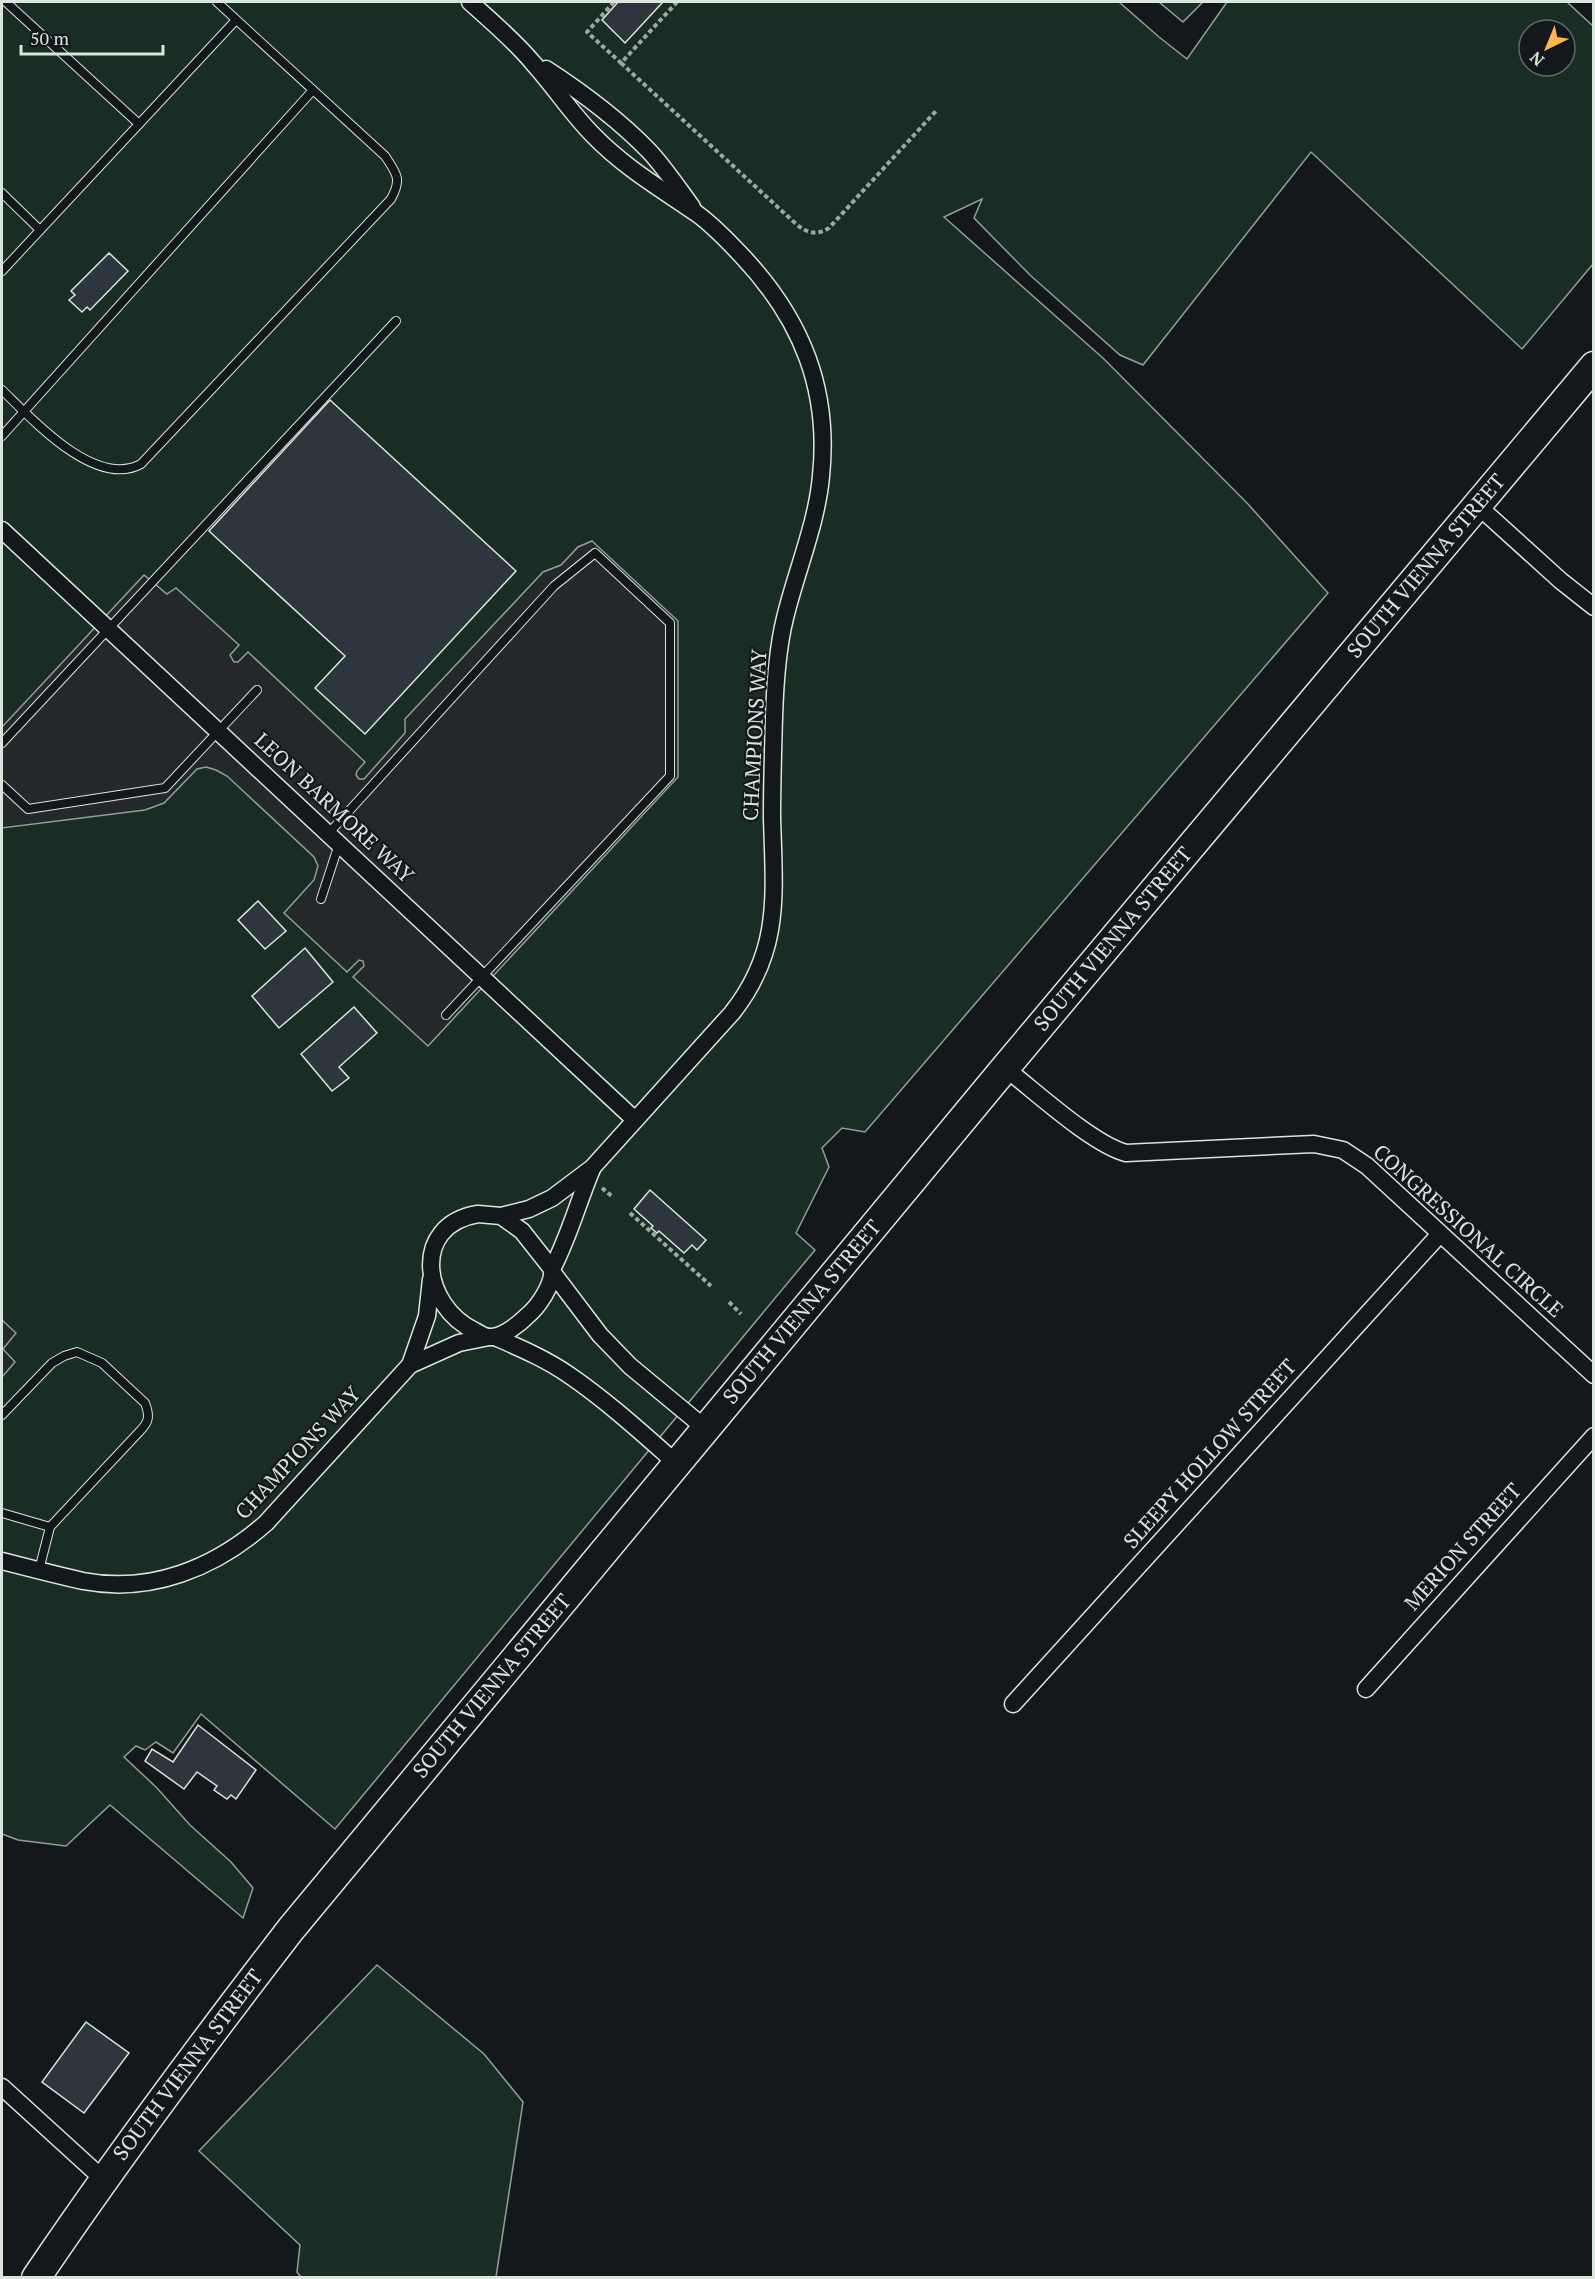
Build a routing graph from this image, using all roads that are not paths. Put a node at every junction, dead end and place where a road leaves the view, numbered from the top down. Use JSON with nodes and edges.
{"nodes":[{"id":1,"x":6,"y":2,"type":"edge"},
{"id":2,"x":217,"y":2,"type":"edge"},
{"id":3,"x":470,"y":2,"type":"edge"},
{"id":4,"x":236,"y":20,"type":"junction"},
{"id":5,"x":531,"y":60,"type":"junction"},
{"id":6,"x":313,"y":90,"type":"junction"},
{"id":7,"x":139,"y":124,"type":"junction"},
{"id":8,"x":2,"y":193,"type":"edge"},
{"id":9,"x":698,"y":214,"type":"junction"},
{"id":10,"x":40,"y":230,"type":"junction"},
{"id":11,"x":2,"y":271,"type":"edge"},
{"id":12,"x":396,"y":321,"type":"dead end"},
{"id":13,"x":1593,"y":366,"type":"edge"},
{"id":14,"x":2,"y":390,"type":"edge"},
{"id":15,"x":24,"y":411,"type":"junction"},
{"id":16,"x":2,"y":436,"type":"edge"},
{"id":17,"x":1477,"y":505,"type":"junction"},
{"id":18,"x":2,"y":530,"type":"edge"},
{"id":19,"x":1593,"y":607,"type":"edge"},
{"id":20,"x":108,"y":629,"type":"junction"},
{"id":21,"x":258,"y":690,"type":"dead end"},
{"id":22,"x":218,"y":732,"type":"junction"},
{"id":23,"x":2,"y":743,"type":"edge"},
{"id":24,"x":2,"y":785,"type":"edge"},
{"id":25,"x":334,"y":839,"type":"junction"},
{"id":26,"x":321,"y":900,"type":"dead end"},
{"id":27,"x":482,"y":977,"type":"junction"},
{"id":28,"x":446,"y":1015,"type":"dead end"},
{"id":29,"x":1005,"y":1068,"type":"junction"},
{"id":30,"x":635,"y":1120,"type":"junction"},
{"id":31,"x":592,"y":1168,"type":"junction"},
{"id":32,"x":501,"y":1216,"type":"junction"},
{"id":33,"x":1440,"y":1234,"type":"junction"},
{"id":34,"x":553,"y":1271,"type":"junction"},
{"id":35,"x":431,"y":1276,"type":"junction"},
{"id":36,"x":492,"y":1337,"type":"junction"},
{"id":37,"x":410,"y":1365,"type":"junction"},
{"id":38,"x":1593,"y":1375,"type":"edge"},
{"id":39,"x":2,"y":1415,"type":"edge"},
{"id":40,"x":706,"y":1428,"type":"junction"},
{"id":41,"x":1593,"y":1436,"type":"edge"},
{"id":42,"x":676,"y":1463,"type":"junction"},
{"id":43,"x":2,"y":1513,"type":"edge"},
{"id":44,"x":50,"y":1527,"type":"junction"},
{"id":45,"x":2,"y":1561,"type":"edge"},
{"id":46,"x":39,"y":1570,"type":"junction"},
{"id":47,"x":1366,"y":1689,"type":"dead end"},
{"id":48,"x":1013,"y":1704,"type":"dead end"},
{"id":49,"x":2,"y":2087,"type":"edge"},
{"id":50,"x":103,"y":2179,"type":"junction"},
{"id":51,"x":36,"y":2277,"type":"edge"}],
"edges":[{"from":1,"to":7,"type":"lane"},
{"from":2,"to":4,"type":"lane"},
{"from":3,"to":5,"type":"street","name":"CHAMPIONS WAY"},
{"from":4,"to":6,"type":"lane"},
{"from":4,"to":7,"type":"lane"},
{"from":5,"to":9,"type":"street","name":"CHAMPIONS WAY"},
{"from":5,"to":9,"type":"street","name":"CHAMPIONS WAY"},
{"from":6,"to":15,"type":"lane"},
{"from":6,"to":15,"type":"lane"},
{"from":7,"to":10,"type":"lane"},
{"from":8,"to":10,"type":"lane"},
{"from":9,"to":30,"type":"street","name":"CHAMPIONS WAY"},
{"from":10,"to":11,"type":"lane"},
{"from":12,"to":20,"type":"lane"},
{"from":13,"to":17,"type":"highway","name":"SOUTH VIENNA STREET"},
{"from":14,"to":15,"type":"lane"},
{"from":15,"to":16,"type":"lane"},
{"from":17,"to":19,"type":"street"},
{"from":17,"to":29,"type":"highway","name":"SOUTH VIENNA STREET"},
{"from":18,"to":20,"type":"street","name":"LEON BARMORE WAY"},
{"from":20,"to":22,"type":"street","name":"LEON BARMORE WAY"},
{"from":20,"to":23,"type":"lane"},
{"from":21,"to":22,"type":"lane"},
{"from":22,"to":24,"type":"lane"},
{"from":22,"to":25,"type":"street","name":"LEON BARMORE WAY"},
{"from":25,"to":26,"type":"lane"},
{"from":25,"to":27,"type":"street","name":"LEON BARMORE WAY"},
{"from":25,"to":27,"type":"lane"},
{"from":27,"to":28,"type":"lane"},
{"from":27,"to":30,"type":"street","name":"LEON BARMORE WAY"},
{"from":29,"to":33,"type":"street","name":"CONGRESSIONAL CIRCLE"},
{"from":29,"to":40,"type":"highway","name":"SOUTH VIENNA STREET"},
{"from":30,"to":31,"type":"street","name":"CHAMPIONS WAY"},
{"from":31,"to":32,"type":"street","name":"CHAMPIONS WAY"},
{"from":31,"to":34,"type":"street","name":"CHAMPIONS WAY"},
{"from":32,"to":34,"type":"street"},
{"from":32,"to":35,"type":"street","name":"CHAMPIONS WAY"},
{"from":33,"to":38,"type":"street","name":"CONGRESSIONAL CIRCLE"},
{"from":33,"to":48,"type":"street","name":"SLEEPY HOLLOW STREET"},
{"from":34,"to":36,"type":"street","name":"CHAMPIONS WAY"},
{"from":34,"to":40,"type":"street"},
{"from":35,"to":36,"type":"street"},
{"from":35,"to":37,"type":"street","name":"CHAMPIONS WAY"},
{"from":36,"to":37,"type":"street","name":"CHAMPIONS WAY"},
{"from":36,"to":42,"type":"street"},
{"from":37,"to":46,"type":"street","name":"CHAMPIONS WAY"},
{"from":39,"to":44,"type":"lane"},
{"from":40,"to":42,"type":"highway","name":"SOUTH VIENNA STREET"},
{"from":41,"to":47,"type":"street","name":"MERION STREET"},
{"from":42,"to":50,"type":"highway","name":"SOUTH VIENNA STREET"},
{"from":43,"to":44,"type":"lane"},
{"from":44,"to":46,"type":"lane"},
{"from":45,"to":46,"type":"street","name":"CHAMPIONS WAY"},
{"from":49,"to":50,"type":"street"},
{"from":50,"to":51,"type":"highway","name":"SOUTH VIENNA STREET"}]}
